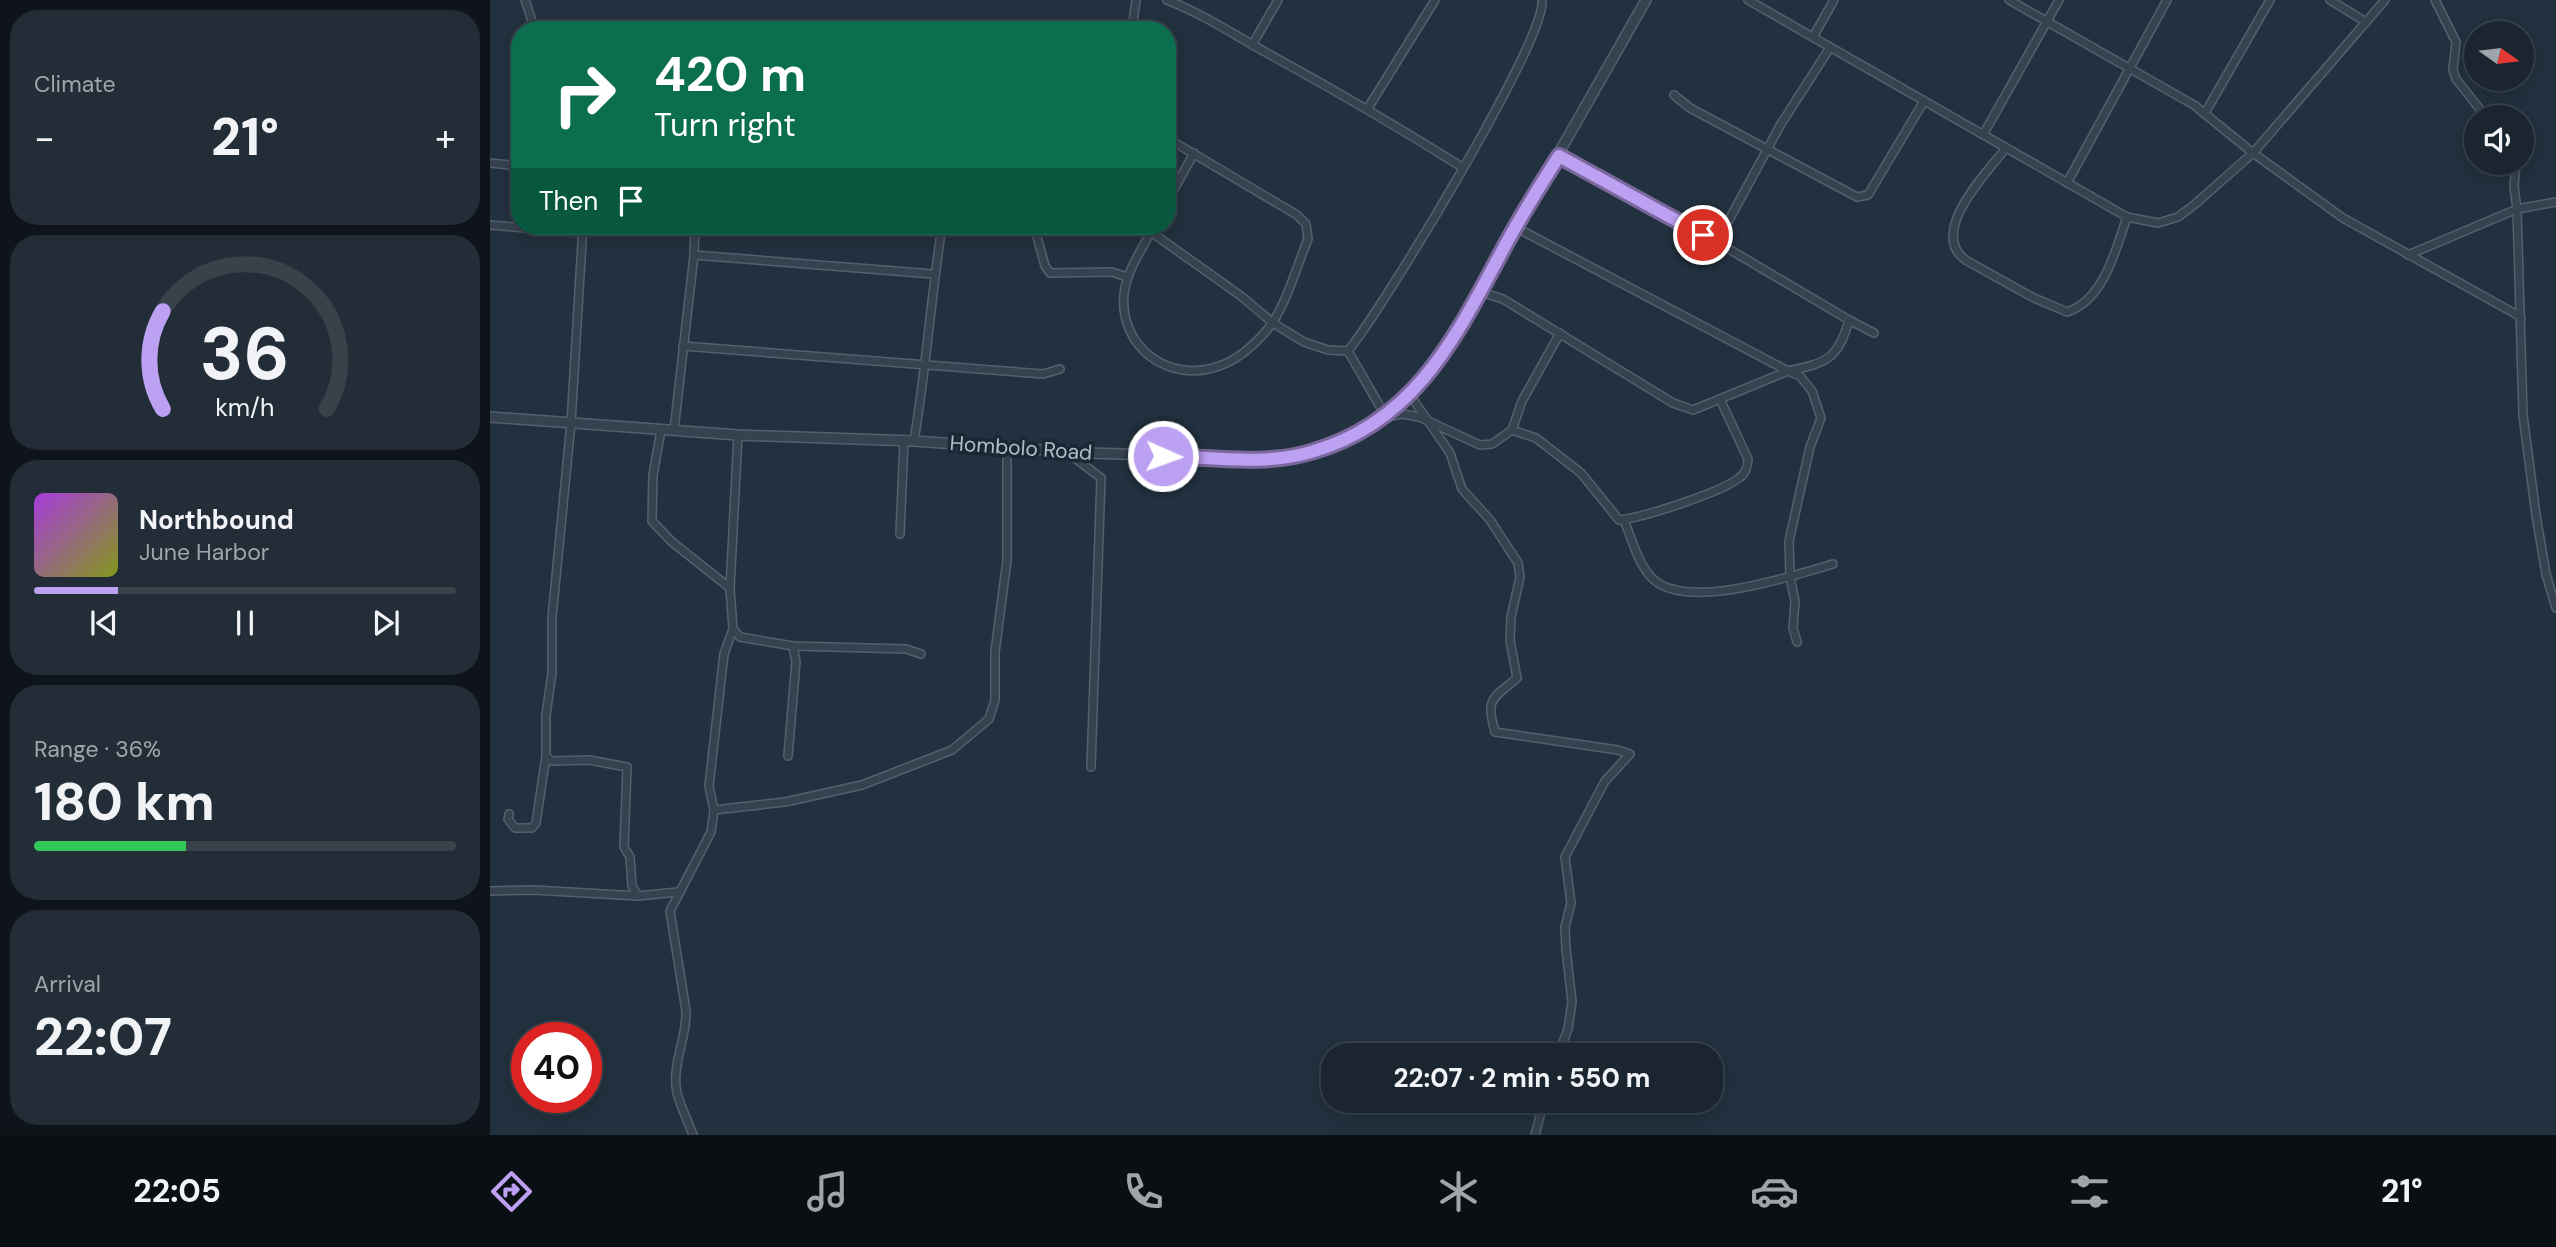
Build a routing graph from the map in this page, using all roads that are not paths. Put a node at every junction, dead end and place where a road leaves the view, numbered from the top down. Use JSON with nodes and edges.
{"nodes":[{"id":1,"x":525,"y":0,"type":"edge"},
{"id":2,"x":1136,"y":0,"type":"edge"},
{"id":3,"x":1167,"y":0,"type":"edge"},
{"id":4,"x":1278,"y":0,"type":"edge"},
{"id":5,"x":1435,"y":0,"type":"edge"},
{"id":6,"x":1542,"y":0,"type":"edge"},
{"id":7,"x":1646,"y":0,"type":"edge"},
{"id":8,"x":1748,"y":0,"type":"edge"},
{"id":9,"x":1835,"y":0,"type":"edge"},
{"id":10,"x":2009,"y":0,"type":"edge"},
{"id":11,"x":2059,"y":0,"type":"edge"},
{"id":12,"x":2167,"y":0,"type":"edge"},
{"id":13,"x":2270,"y":0,"type":"edge"},
{"id":14,"x":2330,"y":0,"type":"edge"},
{"id":15,"x":2385,"y":0,"type":"edge"},
{"id":16,"x":2435,"y":0,"type":"edge"},
{"id":17,"x":532,"y":21,"type":"edge"},
{"id":18,"x":1133,"y":21,"type":"edge"},
{"id":19,"x":2048,"y":21,"type":"junction"},
{"id":20,"x":2366,"y":22,"type":"junction"},
{"id":21,"x":1813,"y":37,"type":"junction"},
{"id":22,"x":1252,"y":44,"type":"junction"},
{"id":23,"x":1829,"y":49,"type":"junction"},
{"id":24,"x":2129,"y":68,"type":"junction"},
{"id":25,"x":1674,"y":95,"type":"dead end"},
{"id":26,"x":1924,"y":101,"type":"junction"},
{"id":27,"x":2477,"y":105,"type":"edge"},
{"id":28,"x":1368,"y":108,"type":"junction"},
{"id":29,"x":2205,"y":113,"type":"junction"},
{"id":30,"x":1983,"y":135,"type":"junction"},
{"id":31,"x":1176,"y":143,"type":"edge"},
{"id":32,"x":2006,"y":148,"type":"junction"},
{"id":33,"x":1767,"y":150,"type":"junction"},
{"id":34,"x":1194,"y":153,"type":"junction"},
{"id":35,"x":2253,"y":153,"type":"junction"},
{"id":36,"x":1559,"y":156,"type":"junction"},
{"id":37,"x":490,"y":163,"type":"edge"},
{"id":38,"x":511,"y":165,"type":"edge"},
{"id":39,"x":1462,"y":167,"type":"junction"},
{"id":40,"x":2515,"y":175,"type":"edge"},
{"id":41,"x":2067,"y":183,"type":"junction"},
{"id":42,"x":1176,"y":186,"type":"edge"},
{"id":43,"x":2556,"y":202,"type":"edge"},
{"id":44,"x":2517,"y":209,"type":"junction"},
{"id":45,"x":2127,"y":216,"type":"junction"},
{"id":46,"x":490,"y":225,"type":"edge"},
{"id":47,"x":511,"y":226,"type":"edge"},
{"id":48,"x":1515,"y":227,"type":"junction"},
{"id":49,"x":583,"y":235,"type":"edge"},
{"id":50,"x":695,"y":235,"type":"edge"},
{"id":51,"x":940,"y":235,"type":"edge"},
{"id":52,"x":1036,"y":235,"type":"edge"},
{"id":53,"x":1149,"y":235,"type":"edge"},
{"id":54,"x":1160,"y":235,"type":"edge"},
{"id":55,"x":1717,"y":242,"type":"junction"},
{"id":56,"x":694,"y":255,"type":"junction"},
{"id":57,"x":2408,"y":255,"type":"junction"},
{"id":58,"x":933,"y":274,"type":"junction"},
{"id":59,"x":1127,"y":277,"type":"junction"},
{"id":60,"x":1480,"y":292,"type":"junction"},
{"id":61,"x":2521,"y":317,"type":"junction"},
{"id":62,"x":1849,"y":320,"type":"junction"},
{"id":63,"x":1273,"y":323,"type":"junction"},
{"id":64,"x":1874,"y":332,"type":"dead end"},
{"id":65,"x":1560,"y":333,"type":"junction"},
{"id":66,"x":683,"y":346,"type":"junction"},
{"id":67,"x":1348,"y":351,"type":"junction"},
{"id":68,"x":927,"y":364,"type":"junction"},
{"id":69,"x":1060,"y":369,"type":"dead end"},
{"id":70,"x":1788,"y":372,"type":"junction"},
{"id":71,"x":1410,"y":395,"type":"junction"},
{"id":72,"x":1720,"y":399,"type":"junction"},
{"id":73,"x":490,"y":416,"type":"edge"},
{"id":74,"x":1386,"y":417,"type":"junction"},
{"id":75,"x":1431,"y":422,"type":"junction"},
{"id":76,"x":570,"y":423,"type":"junction"},
{"id":77,"x":661,"y":430,"type":"junction"},
{"id":78,"x":674,"y":430,"type":"junction"},
{"id":79,"x":1512,"y":430,"type":"junction"},
{"id":80,"x":738,"y":435,"type":"junction"},
{"id":81,"x":909,"y":441,"type":"junction"},
{"id":82,"x":1007,"y":447,"type":"junction"},
{"id":83,"x":1066,"y":452,"type":"junction"},
{"id":84,"x":1624,"y":520,"type":"junction"},
{"id":85,"x":900,"y":534,"type":"dead end"},
{"id":86,"x":1833,"y":564,"type":"dead end"},
{"id":87,"x":1790,"y":577,"type":"junction"},
{"id":88,"x":730,"y":588,"type":"junction"},
{"id":89,"x":2556,"y":608,"type":"edge"},
{"id":90,"x":733,"y":629,"type":"junction"},
{"id":91,"x":1797,"y":642,"type":"dead end"},
{"id":92,"x":793,"y":646,"type":"junction"},
{"id":93,"x":921,"y":654,"type":"dead end"},
{"id":94,"x":546,"y":756,"type":"junction"},
{"id":95,"x":788,"y":756,"type":"dead end"},
{"id":96,"x":1091,"y":766,"type":"dead end"},
{"id":97,"x":714,"y":810,"type":"junction"},
{"id":98,"x":509,"y":814,"type":"dead end"},
{"id":99,"x":490,"y":891,"type":"edge"},
{"id":100,"x":678,"y":892,"type":"junction"},
{"id":101,"x":638,"y":897,"type":"junction"},
{"id":102,"x":1563,"y":1043,"type":"edge"},
{"id":103,"x":1541,"y":1113,"type":"edge"},
{"id":104,"x":693,"y":1135,"type":"edge"},
{"id":105,"x":1535,"y":1135,"type":"edge"}],
"edges":[{"from":1,"to":17,"type":"street"},
{"from":2,"to":18,"type":"street"},
{"from":3,"to":22,"type":"street"},
{"from":4,"to":22,"type":"street"},
{"from":5,"to":28,"type":"street"},
{"from":6,"to":39,"type":"street"},
{"from":7,"to":36,"type":"street","name":"Hombolo Road"},
{"from":8,"to":21,"type":"street"},
{"from":9,"to":21,"type":"street"},
{"from":10,"to":19,"type":"street"},
{"from":11,"to":19,"type":"street"},
{"from":12,"to":24,"type":"street"},
{"from":13,"to":29,"type":"street"},
{"from":14,"to":20,"type":"street"},
{"from":15,"to":20,"type":"street"},
{"from":16,"to":27,"type":"street"},
{"from":19,"to":24,"type":"street"},
{"from":19,"to":30,"type":"street"},
{"from":20,"to":35,"type":"street"},
{"from":21,"to":23,"type":"street"},
{"from":22,"to":28,"type":"street"},
{"from":23,"to":26,"type":"street"},
{"from":23,"to":33,"type":"street"},
{"from":24,"to":29,"type":"street"},
{"from":24,"to":41,"type":"street"},
{"from":25,"to":33,"type":"street"},
{"from":26,"to":30,"type":"street"},
{"from":26,"to":33,"type":"street"},
{"from":28,"to":39,"type":"street"},
{"from":29,"to":35,"type":"street"},
{"from":30,"to":32,"type":"street"},
{"from":31,"to":34,"type":"street"},
{"from":32,"to":41,"type":"street"},
{"from":32,"to":45,"type":"street"},
{"from":33,"to":55,"type":"street"},
{"from":34,"to":42,"type":"street"},
{"from":34,"to":63,"type":"street"},
{"from":35,"to":45,"type":"street"},
{"from":35,"to":57,"type":"street"},
{"from":36,"to":48,"type":"street","name":"Hombolo Road"},
{"from":36,"to":55,"type":"street"},
{"from":37,"to":38,"type":"street"},
{"from":39,"to":67,"type":"street"},
{"from":40,"to":44,"type":"street"},
{"from":41,"to":45,"type":"street"},
{"from":43,"to":44,"type":"street"},
{"from":44,"to":57,"type":"street"},
{"from":44,"to":61,"type":"street"},
{"from":46,"to":47,"type":"street"},
{"from":48,"to":60,"type":"street","name":"Hombolo Road"},
{"from":48,"to":70,"type":"street"},
{"from":49,"to":76,"type":"street"},
{"from":50,"to":56,"type":"street"},
{"from":51,"to":58,"type":"street"},
{"from":52,"to":59,"type":"street"},
{"from":53,"to":59,"type":"street"},
{"from":54,"to":63,"type":"street"},
{"from":55,"to":62,"type":"street"},
{"from":56,"to":58,"type":"street"},
{"from":56,"to":66,"type":"street"},
{"from":57,"to":61,"type":"street"},
{"from":58,"to":68,"type":"street"},
{"from":59,"to":63,"type":"street"},
{"from":60,"to":65,"type":"street"},
{"from":60,"to":71,"type":"street","name":"Hombolo Road"},
{"from":61,"to":89,"type":"street"},
{"from":62,"to":64,"type":"street"},
{"from":62,"to":70,"type":"street"},
{"from":63,"to":67,"type":"street"},
{"from":65,"to":72,"type":"street"},
{"from":65,"to":79,"type":"street"},
{"from":66,"to":68,"type":"street"},
{"from":66,"to":78,"type":"street"},
{"from":67,"to":74,"type":"street"},
{"from":68,"to":69,"type":"street"},
{"from":68,"to":81,"type":"street"},
{"from":70,"to":72,"type":"street"},
{"from":70,"to":87,"type":"street"},
{"from":71,"to":74,"type":"street","name":"Hombolo Road"},
{"from":71,"to":75,"type":"street"},
{"from":72,"to":84,"type":"street"},
{"from":73,"to":76,"type":"street","name":"Hombolo Road"},
{"from":74,"to":75,"type":"street"},
{"from":74,"to":83,"type":"street","name":"Hombolo Road"},
{"from":75,"to":79,"type":"street"},
{"from":75,"to":102,"type":"street"},
{"from":76,"to":77,"type":"street","name":"Hombolo Road"},
{"from":76,"to":94,"type":"street"},
{"from":77,"to":78,"type":"street","name":"Hombolo Road"},
{"from":77,"to":88,"type":"street"},
{"from":78,"to":80,"type":"street","name":"Hombolo Road"},
{"from":79,"to":84,"type":"street"},
{"from":80,"to":81,"type":"street","name":"Hombolo Road"},
{"from":80,"to":88,"type":"street"},
{"from":81,"to":82,"type":"street","name":"Hombolo Road"},
{"from":81,"to":85,"type":"street"},
{"from":82,"to":83,"type":"street","name":"Hombolo Road"},
{"from":82,"to":97,"type":"street"},
{"from":83,"to":96,"type":"street"},
{"from":84,"to":87,"type":"street"},
{"from":86,"to":87,"type":"street"},
{"from":87,"to":91,"type":"street"},
{"from":88,"to":90,"type":"street"},
{"from":90,"to":92,"type":"street"},
{"from":90,"to":97,"type":"street"},
{"from":92,"to":93,"type":"street"},
{"from":92,"to":95,"type":"street"},
{"from":94,"to":98,"type":"street"},
{"from":94,"to":101,"type":"street"},
{"from":97,"to":100,"type":"street"},
{"from":99,"to":101,"type":"street"},
{"from":100,"to":101,"type":"street"},
{"from":100,"to":104,"type":"street"},
{"from":103,"to":105,"type":"street"}]}
